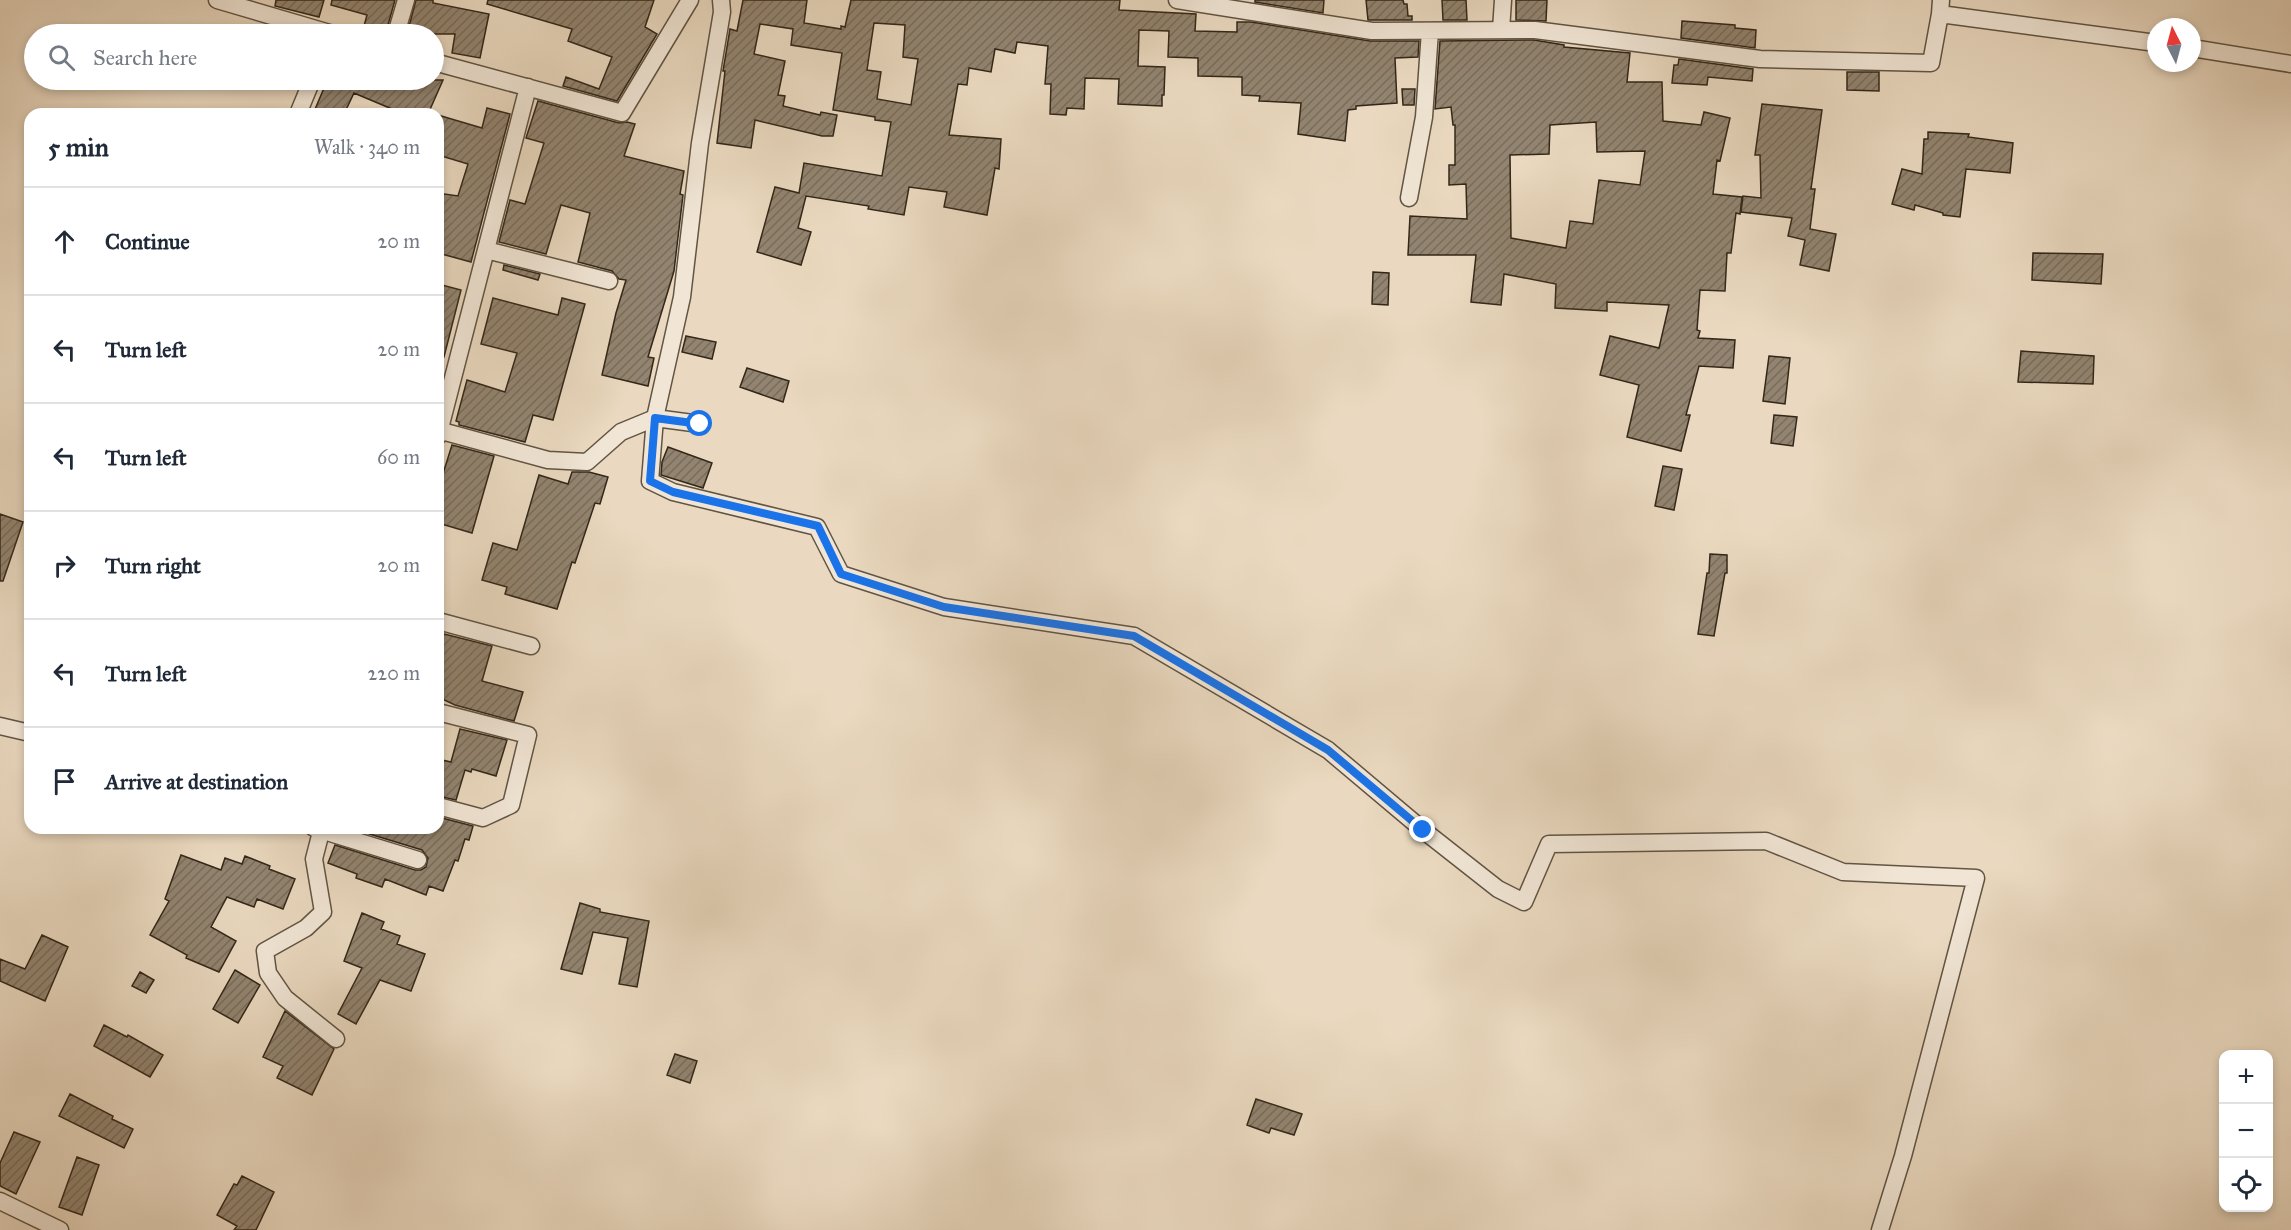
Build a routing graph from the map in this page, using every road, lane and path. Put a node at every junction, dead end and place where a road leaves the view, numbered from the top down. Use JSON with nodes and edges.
{"nodes":[{"id":1,"x":217,"y":0,"type":"edge"},
{"id":2,"x":406,"y":0,"type":"edge"},
{"id":3,"x":690,"y":0,"type":"edge"},
{"id":4,"x":721,"y":0,"type":"edge"},
{"id":5,"x":1177,"y":0,"type":"edge"},
{"id":6,"x":1503,"y":0,"type":"edge"},
{"id":7,"x":1941,"y":7,"type":"edge"},
{"id":8,"x":298,"y":24,"type":"edge"},
{"id":9,"x":399,"y":24,"type":"edge"},
{"id":10,"x":1501,"y":30,"type":"junction"},
{"id":11,"x":1430,"y":31,"type":"junction"},
{"id":12,"x":2147,"y":41,"type":"edge"},
{"id":13,"x":2201,"y":49,"type":"edge"},
{"id":14,"x":2291,"y":64,"type":"edge"},
{"id":15,"x":444,"y":65,"type":"edge"},
{"id":16,"x":528,"y":87,"type":"junction"},
{"id":17,"x":308,"y":90,"type":"edge"},
{"id":18,"x":300,"y":108,"type":"edge"},
{"id":19,"x":1409,"y":198,"type":"dead end"},
{"id":20,"x":486,"y":250,"type":"junction"},
{"id":21,"x":609,"y":281,"type":"dead end"},
{"id":22,"x":444,"y":409,"type":"edge"},
{"id":23,"x":655,"y":418,"type":"junction"},
{"id":24,"x":700,"y":424,"type":"dead end"},
{"id":25,"x":444,"y":434,"type":"edge"},
{"id":26,"x":444,"y":623,"type":"edge"},
{"id":27,"x":531,"y":646,"type":"dead end"},
{"id":28,"x":444,"y":714,"type":"edge"},
{"id":29,"x":0,"y":726,"type":"edge"},
{"id":30,"x":24,"y":732,"type":"edge"},
{"id":31,"x":444,"y":808,"type":"edge"},
{"id":32,"x":318,"y":834,"type":"edge"},
{"id":33,"x":335,"y":834,"type":"edge"},
{"id":34,"x":418,"y":860,"type":"dead end"},
{"id":35,"x":336,"y":1039,"type":"dead end"},
{"id":36,"x":0,"y":1201,"type":"edge"},
{"id":37,"x":60,"y":1230,"type":"edge"},
{"id":38,"x":1880,"y":1230,"type":"edge"}],
"edges":[{"from":1,"to":8,"type":"street"},
{"from":2,"to":9,"type":"street"},
{"from":3,"to":16,"type":"street"},
{"from":4,"to":23,"type":"street"},
{"from":5,"to":11,"type":"street"},
{"from":6,"to":10,"type":"street"},
{"from":7,"to":10,"type":"street"},
{"from":7,"to":12,"type":"street"},
{"from":10,"to":11,"type":"street"},
{"from":11,"to":19,"type":"street"},
{"from":13,"to":14,"type":"street"},
{"from":15,"to":16,"type":"street"},
{"from":16,"to":20,"type":"street"},
{"from":17,"to":18,"type":"street"},
{"from":20,"to":21,"type":"street"},
{"from":20,"to":22,"type":"street"},
{"from":23,"to":24,"type":"street"},
{"from":23,"to":25,"type":"street"},
{"from":23,"to":38,"type":"street"},
{"from":26,"to":27,"type":"street"},
{"from":28,"to":31,"type":"street"},
{"from":29,"to":30,"type":"street"},
{"from":32,"to":35,"type":"street"},
{"from":33,"to":34,"type":"street"},
{"from":36,"to":37,"type":"street"}]}
